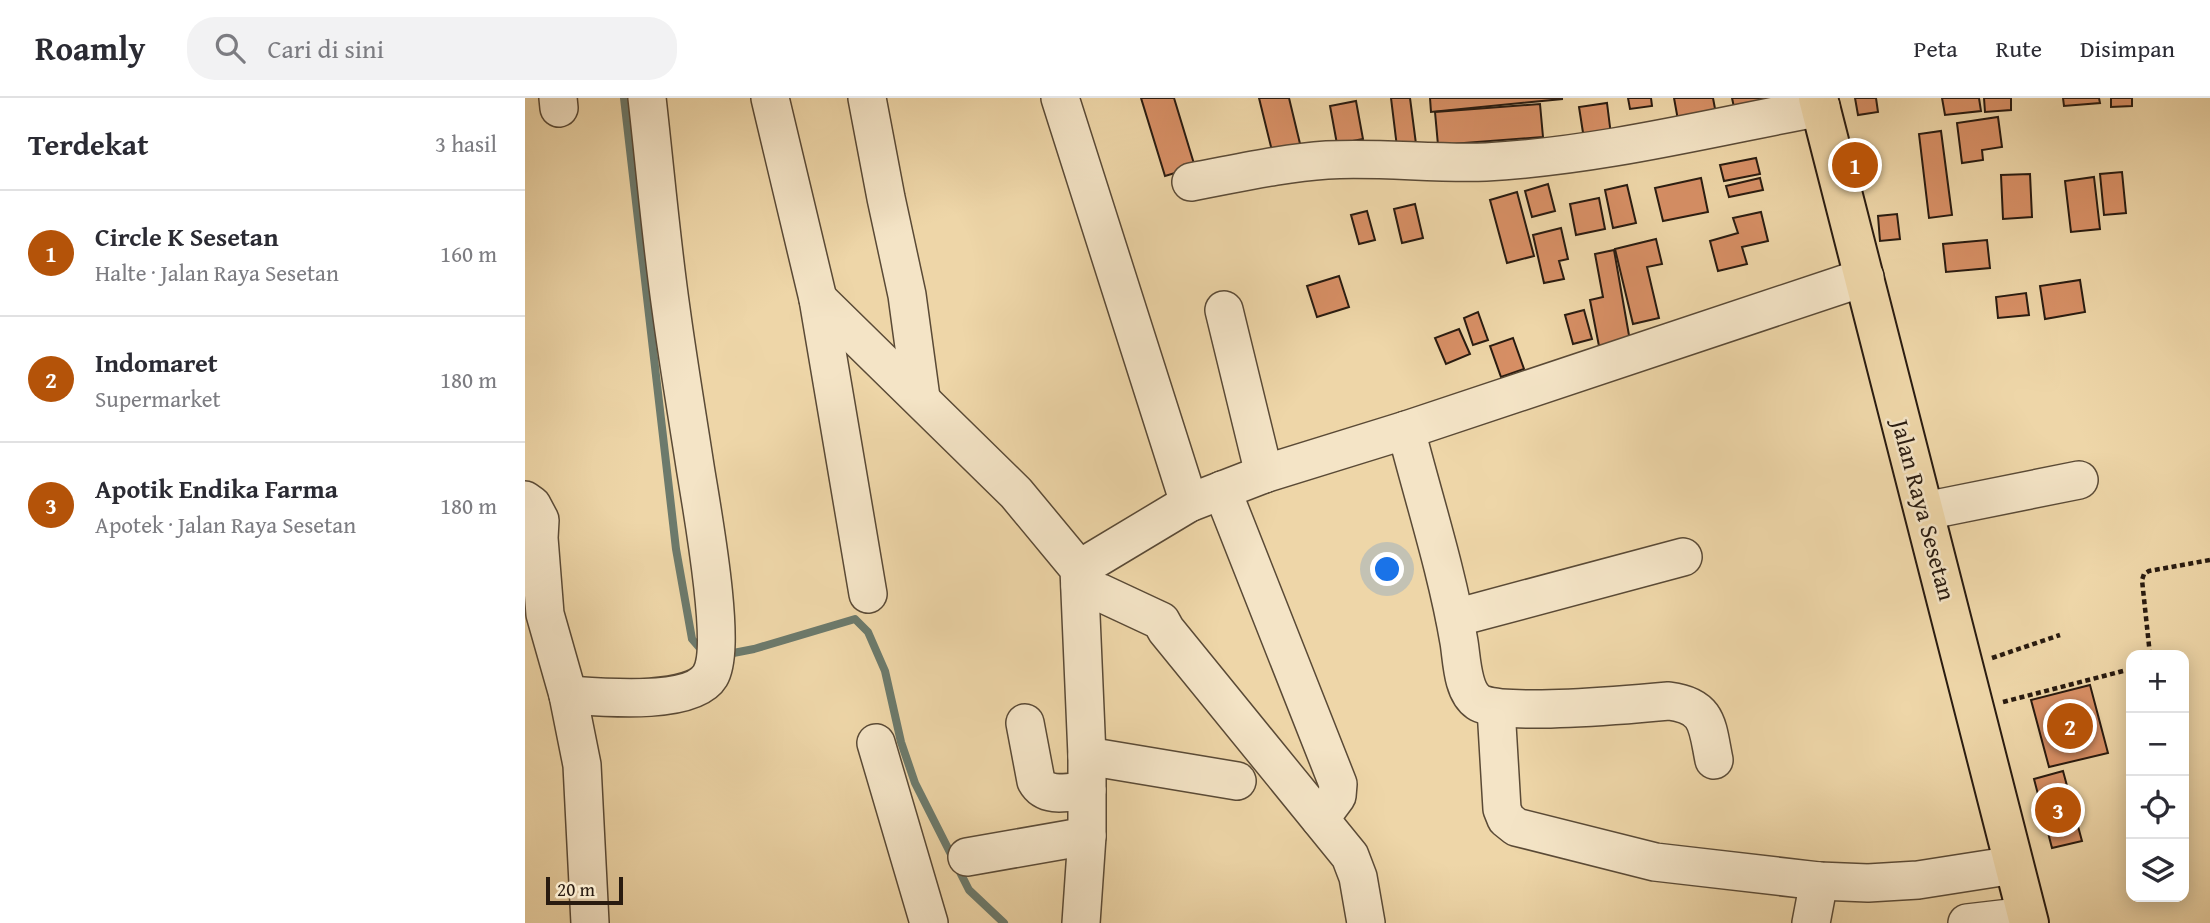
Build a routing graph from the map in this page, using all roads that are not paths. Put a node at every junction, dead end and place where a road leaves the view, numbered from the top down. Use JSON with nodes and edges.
{"nodes":[{"id":1,"x":647,"y":98,"type":"edge"},
{"id":2,"x":770,"y":98,"type":"edge"},
{"id":3,"x":867,"y":98,"type":"edge"},
{"id":4,"x":1060,"y":98,"type":"edge"},
{"id":5,"x":1819,"y":102,"type":"edge"},
{"id":6,"x":1191,"y":183,"type":"dead end"},
{"id":7,"x":1865,"y":277,"type":"junction"},
{"id":8,"x":818,"y":299,"type":"junction"},
{"id":9,"x":1224,"y":310,"type":"dead end"},
{"id":10,"x":921,"y":398,"type":"junction"},
{"id":11,"x":1406,"y":430,"type":"junction"},
{"id":12,"x":1264,"y":474,"type":"junction"},
{"id":13,"x":2079,"y":480,"type":"dead end"},
{"id":14,"x":1205,"y":497,"type":"junction"},
{"id":15,"x":525,"y":500,"type":"edge"},
{"id":16,"x":1925,"y":511,"type":"junction"},
{"id":17,"x":1683,"y":557,"type":"dead end"},
{"id":18,"x":1079,"y":578,"type":"junction"},
{"id":19,"x":868,"y":594,"type":"dead end"},
{"id":20,"x":535,"y":615,"type":"edge"},
{"id":21,"x":1455,"y":618,"type":"junction"},
{"id":22,"x":568,"y":695,"type":"junction"},
{"id":23,"x":1496,"y":708,"type":"junction"},
{"id":24,"x":1025,"y":723,"type":"dead end"},
{"id":25,"x":876,"y":743,"type":"dead end"},
{"id":26,"x":1714,"y":760,"type":"dead end"},
{"id":27,"x":1087,"y":773,"type":"junction"},
{"id":28,"x":1237,"y":781,"type":"dead end"},
{"id":29,"x":1320,"y":819,"type":"junction"},
{"id":30,"x":1087,"y":836,"type":"junction"},
{"id":31,"x":967,"y":856,"type":"dead end"},
{"id":32,"x":2014,"y":866,"type":"junction"},
{"id":33,"x":1819,"y":881,"type":"junction"},
{"id":34,"x":2028,"y":919,"type":"edge"},
{"id":35,"x":590,"y":923,"type":"edge"},
{"id":36,"x":929,"y":923,"type":"edge"},
{"id":37,"x":1081,"y":923,"type":"edge"},
{"id":38,"x":1366,"y":923,"type":"edge"},
{"id":39,"x":1811,"y":923,"type":"edge"},
{"id":40,"x":1967,"y":923,"type":"edge"}],
"edges":[{"from":1,"to":22,"type":"street"},
{"from":2,"to":8,"type":"street"},
{"from":3,"to":10,"type":"street"},
{"from":4,"to":14,"type":"street"},
{"from":5,"to":6,"type":"street"},
{"from":5,"to":7,"type":"main road","name":"Jalan Raya Sesetan"},
{"from":7,"to":11,"type":"street"},
{"from":7,"to":16,"type":"main road","name":"Jalan Raya Sesetan"},
{"from":8,"to":10,"type":"street"},
{"from":8,"to":19,"type":"street"},
{"from":9,"to":12,"type":"street"},
{"from":10,"to":18,"type":"street"},
{"from":11,"to":12,"type":"street"},
{"from":11,"to":21,"type":"street"},
{"from":12,"to":14,"type":"street"},
{"from":13,"to":16,"type":"street"},
{"from":14,"to":18,"type":"street"},
{"from":14,"to":29,"type":"street"},
{"from":15,"to":20,"type":"street"},
{"from":16,"to":32,"type":"main road","name":"Jalan Raya Sesetan"},
{"from":17,"to":21,"type":"street"},
{"from":18,"to":27,"type":"street"},
{"from":18,"to":29,"type":"street"},
{"from":20,"to":22,"type":"street"},
{"from":21,"to":23,"type":"street"},
{"from":22,"to":35,"type":"street"},
{"from":23,"to":26,"type":"street"},
{"from":23,"to":33,"type":"street"},
{"from":24,"to":27,"type":"street"},
{"from":25,"to":36,"type":"street"},
{"from":27,"to":28,"type":"street"},
{"from":27,"to":30,"type":"street"},
{"from":29,"to":38,"type":"street"},
{"from":30,"to":31,"type":"street"},
{"from":30,"to":37,"type":"street"},
{"from":32,"to":33,"type":"street"},
{"from":32,"to":34,"type":"main road","name":"Jalan Raya Sesetan"},
{"from":33,"to":39,"type":"street"},
{"from":34,"to":40,"type":"street"}]}
